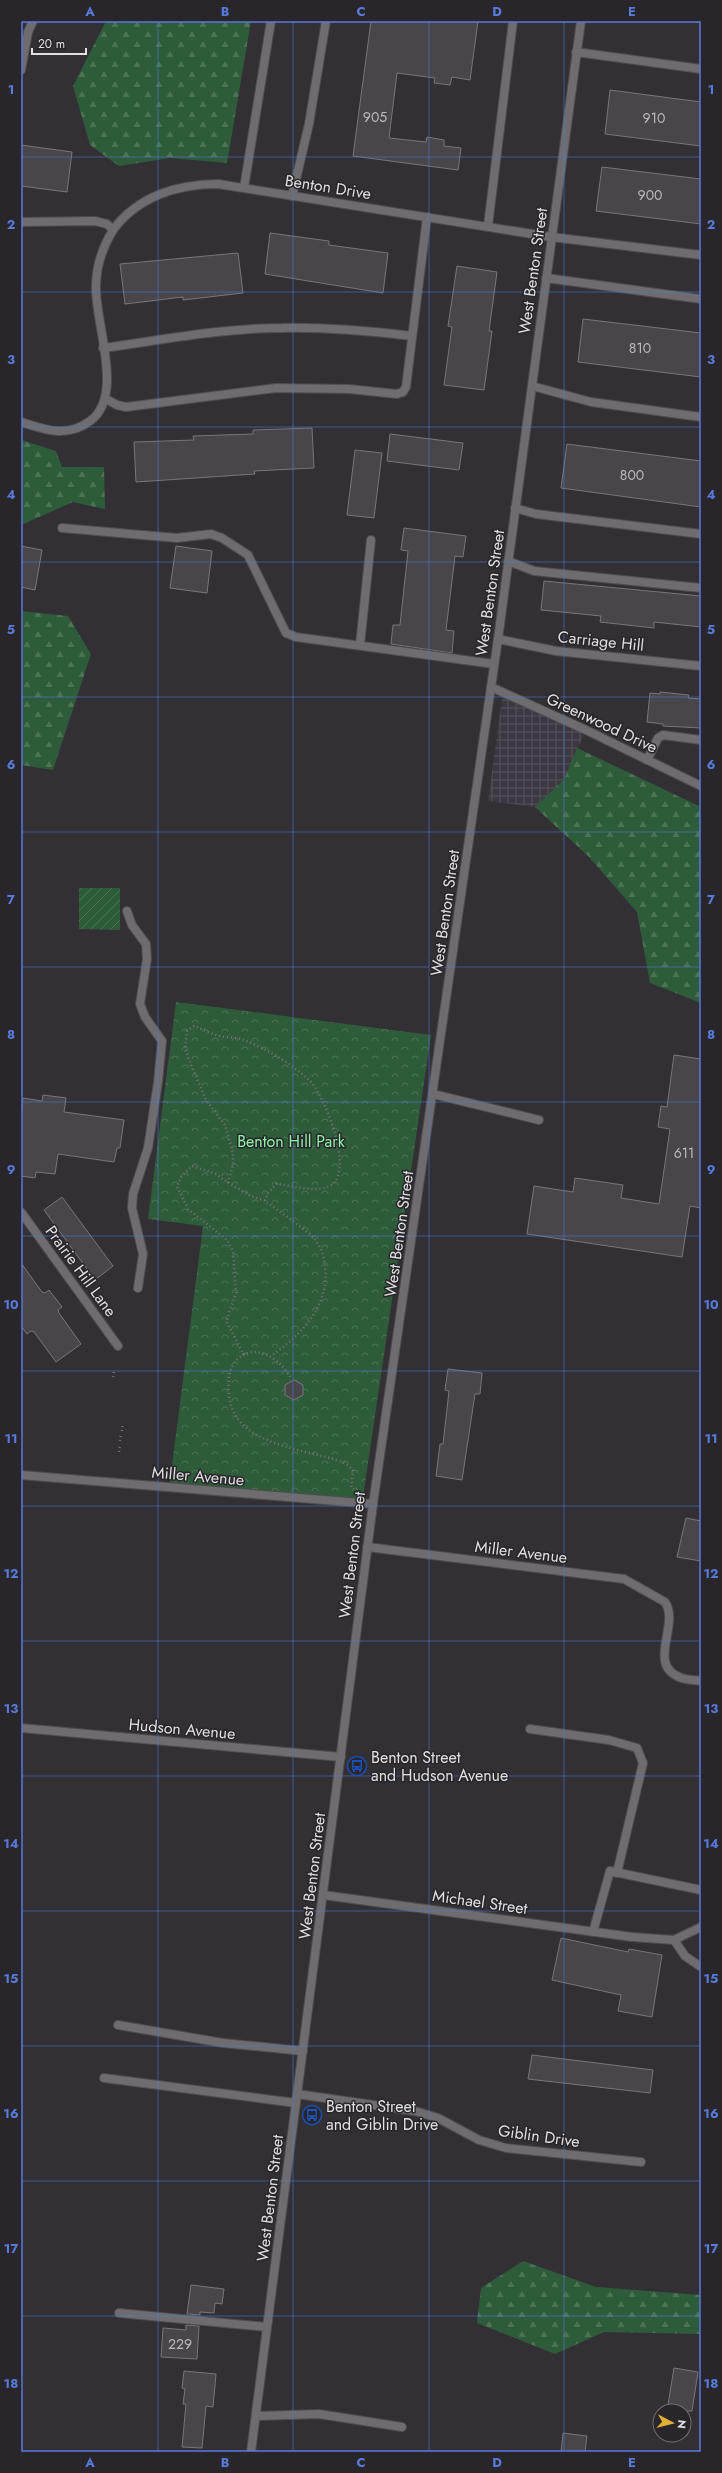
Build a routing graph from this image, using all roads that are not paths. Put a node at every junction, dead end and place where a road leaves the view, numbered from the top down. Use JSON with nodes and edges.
{"nodes":[{"id":1,"x":33,"y":21,"type":"edge"},
{"id":2,"x":271,"y":21,"type":"edge"},
{"id":3,"x":326,"y":21,"type":"edge"},
{"id":4,"x":513,"y":21,"type":"edge"},
{"id":5,"x":581,"y":21,"type":"edge"},
{"id":6,"x":576,"y":52,"type":"junction"},
{"id":7,"x":701,"y":69,"type":"edge"},
{"id":8,"x":21,"y":70,"type":"edge"},
{"id":9,"x":244,"y":188,"type":"junction"},
{"id":10,"x":292,"y":196,"type":"junction"},
{"id":11,"x":427,"y":217,"type":"junction"},
{"id":12,"x":21,"y":222,"type":"edge"},
{"id":13,"x":488,"y":226,"type":"junction"},
{"id":14,"x":113,"y":230,"type":"junction"},
{"id":15,"x":551,"y":237,"type":"junction"},
{"id":16,"x":701,"y":255,"type":"edge"},
{"id":17,"x":546,"y":278,"type":"junction"},
{"id":18,"x":701,"y":299,"type":"edge"},
{"id":19,"x":412,"y":336,"type":"junction"},
{"id":20,"x":103,"y":348,"type":"junction"},
{"id":21,"x":532,"y":386,"type":"junction"},
{"id":22,"x":106,"y":399,"type":"junction"},
{"id":23,"x":701,"y":417,"type":"edge"},
{"id":24,"x":21,"y":422,"type":"edge"},
{"id":25,"x":515,"y":508,"type":"junction"},
{"id":26,"x":62,"y":528,"type":"dead end"},
{"id":27,"x":701,"y":534,"type":"edge"},
{"id":28,"x":371,"y":540,"type":"dead end"},
{"id":29,"x":508,"y":561,"type":"junction"},
{"id":30,"x":701,"y":588,"type":"edge"},
{"id":31,"x":498,"y":639,"type":"junction"},
{"id":32,"x":360,"y":646,"type":"junction"},
{"id":33,"x":494,"y":664,"type":"junction"},
{"id":34,"x":701,"y":666,"type":"edge"},
{"id":35,"x":491,"y":687,"type":"junction"},
{"id":36,"x":701,"y":740,"type":"edge"},
{"id":37,"x":647,"y":760,"type":"junction"},
{"id":38,"x":701,"y":786,"type":"edge"},
{"id":39,"x":127,"y":911,"type":"dead end"},
{"id":40,"x":433,"y":1094,"type":"junction"},
{"id":41,"x":539,"y":1120,"type":"dead end"},
{"id":42,"x":21,"y":1212,"type":"edge"},
{"id":43,"x":138,"y":1288,"type":"dead end"},
{"id":44,"x":118,"y":1346,"type":"dead end"},
{"id":45,"x":21,"y":1475,"type":"edge"},
{"id":46,"x":373,"y":1504,"type":"junction"},
{"id":47,"x":367,"y":1547,"type":"junction"},
{"id":48,"x":701,"y":1681,"type":"edge"},
{"id":49,"x":21,"y":1728,"type":"edge"},
{"id":50,"x":530,"y":1729,"type":"dead end"},
{"id":51,"x":341,"y":1757,"type":"junction"},
{"id":52,"x":616,"y":1873,"type":"junction"},
{"id":53,"x":701,"y":1890,"type":"edge"},
{"id":54,"x":323,"y":1895,"type":"junction"},
{"id":55,"x":701,"y":1927,"type":"edge"},
{"id":56,"x":593,"y":1932,"type":"junction"},
{"id":57,"x":674,"y":1940,"type":"junction"},
{"id":58,"x":701,"y":1967,"type":"edge"},
{"id":59,"x":118,"y":2025,"type":"dead end"},
{"id":60,"x":303,"y":2051,"type":"junction"},
{"id":61,"x":104,"y":2078,"type":"dead end"},
{"id":62,"x":297,"y":2094,"type":"junction"},
{"id":63,"x":296,"y":2103,"type":"junction"},
{"id":64,"x":641,"y":2162,"type":"dead end"},
{"id":65,"x":119,"y":2313,"type":"dead end"},
{"id":66,"x":267,"y":2326,"type":"junction"},
{"id":67,"x":257,"y":2416,"type":"junction"},
{"id":68,"x":402,"y":2427,"type":"dead end"},
{"id":69,"x":252,"y":2452,"type":"edge"}],
"edges":[{"from":1,"to":8,"type":"street"},
{"from":2,"to":9,"type":"street"},
{"from":3,"to":10,"type":"street"},
{"from":4,"to":13,"type":"street"},
{"from":5,"to":6,"type":"street","name":"West Benton Street"},
{"from":6,"to":7,"type":"street"},
{"from":6,"to":15,"type":"street","name":"West Benton Street"},
{"from":9,"to":10,"type":"street","name":"Benton Drive"},
{"from":9,"to":14,"type":"street","name":"Benton Drive"},
{"from":10,"to":11,"type":"street","name":"Benton Drive"},
{"from":11,"to":13,"type":"street","name":"Benton Drive"},
{"from":11,"to":19,"type":"street"},
{"from":12,"to":14,"type":"street"},
{"from":13,"to":15,"type":"street","name":"Benton Drive"},
{"from":14,"to":20,"type":"street","name":"Benton Drive"},
{"from":15,"to":16,"type":"street","name":"Benton Drive"},
{"from":15,"to":17,"type":"street","name":"West Benton Street"},
{"from":17,"to":18,"type":"street"},
{"from":17,"to":21,"type":"street","name":"West Benton Street"},
{"from":19,"to":20,"type":"street"},
{"from":19,"to":22,"type":"street"},
{"from":20,"to":22,"type":"street","name":"Benton Drive"},
{"from":21,"to":23,"type":"street"},
{"from":21,"to":25,"type":"street","name":"West Benton Street"},
{"from":22,"to":24,"type":"street","name":"Benton Drive"},
{"from":25,"to":27,"type":"street"},
{"from":25,"to":29,"type":"street","name":"West Benton Street"},
{"from":26,"to":32,"type":"street"},
{"from":28,"to":32,"type":"street"},
{"from":29,"to":30,"type":"street"},
{"from":29,"to":31,"type":"street","name":"West Benton Street"},
{"from":31,"to":33,"type":"street","name":"West Benton Street"},
{"from":31,"to":34,"type":"street","name":"Carriage Hill"},
{"from":32,"to":33,"type":"street"},
{"from":33,"to":35,"type":"street","name":"West Benton Street"},
{"from":35,"to":37,"type":"street","name":"Greenwood Drive"},
{"from":35,"to":40,"type":"street","name":"West Benton Street"},
{"from":36,"to":37,"type":"street"},
{"from":37,"to":38,"type":"street","name":"Greenwood Drive"},
{"from":39,"to":43,"type":"street"},
{"from":40,"to":41,"type":"street"},
{"from":40,"to":46,"type":"street","name":"West Benton Street"},
{"from":42,"to":44,"type":"street","name":"Prairie Hill Lane"},
{"from":45,"to":46,"type":"street","name":"Miller Avenue"},
{"from":46,"to":47,"type":"street","name":"West Benton Street"},
{"from":47,"to":48,"type":"street","name":"Miller Avenue"},
{"from":47,"to":51,"type":"street","name":"West Benton Street"},
{"from":49,"to":51,"type":"street","name":"Hudson Avenue"},
{"from":50,"to":52,"type":"street"},
{"from":51,"to":54,"type":"street","name":"West Benton Street"},
{"from":52,"to":53,"type":"street"},
{"from":52,"to":56,"type":"street"},
{"from":54,"to":56,"type":"street","name":"Michael Street"},
{"from":54,"to":60,"type":"street","name":"West Benton Street"},
{"from":55,"to":57,"type":"street"},
{"from":56,"to":57,"type":"street","name":"Michael Street"},
{"from":57,"to":58,"type":"street"},
{"from":59,"to":60,"type":"street"},
{"from":60,"to":62,"type":"street","name":"West Benton Street"},
{"from":61,"to":63,"type":"street"},
{"from":62,"to":63,"type":"street","name":"West Benton Street"},
{"from":62,"to":64,"type":"street","name":"Giblin Drive"},
{"from":63,"to":66,"type":"street","name":"West Benton Street"},
{"from":65,"to":66,"type":"street"},
{"from":66,"to":67,"type":"street","name":"West Benton Street"},
{"from":67,"to":68,"type":"street"},
{"from":67,"to":69,"type":"street","name":"West Benton Street"}]}
